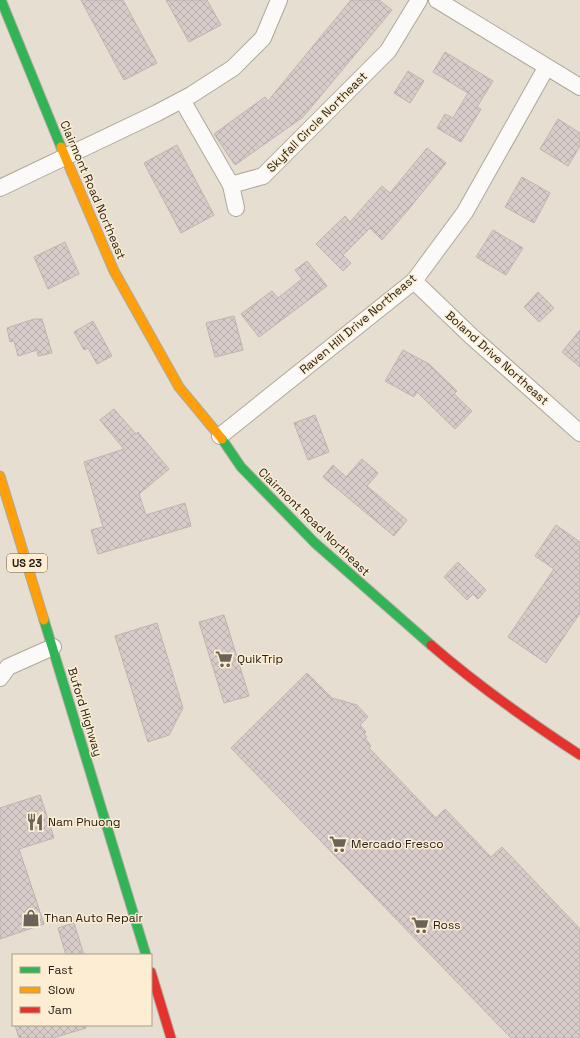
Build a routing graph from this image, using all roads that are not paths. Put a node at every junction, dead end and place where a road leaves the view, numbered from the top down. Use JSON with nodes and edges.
{"nodes":[{"id":1,"x":0,"y":0,"type":"edge"},
{"id":2,"x":279,"y":0,"type":"edge"},
{"id":3,"x":419,"y":0,"type":"edge"},
{"id":4,"x":437,"y":0,"type":"edge"},
{"id":5,"x":546,"y":68,"type":"junction"},
{"id":6,"x":580,"y":87,"type":"edge"},
{"id":7,"x":182,"y":100,"type":"junction"},
{"id":8,"x":65,"y":156,"type":"junction"},
{"id":9,"x":230,"y":185,"type":"junction"},
{"id":10,"x":0,"y":188,"type":"edge"},
{"id":11,"x":236,"y":208,"type":"dead end"},
{"id":12,"x":414,"y":281,"type":"junction"},
{"id":13,"x":580,"y":433,"type":"edge"},
{"id":14,"x":220,"y":436,"type":"junction"},
{"id":15,"x":0,"y":476,"type":"edge"},
{"id":16,"x":53,"y":647,"type":"junction"},
{"id":17,"x":0,"y":678,"type":"edge"},
{"id":18,"x":580,"y":755,"type":"edge"},
{"id":19,"x":146,"y":954,"type":"edge"},
{"id":20,"x":152,"y":975,"type":"edge"},
{"id":21,"x":171,"y":1038,"type":"edge"}],
"edges":[{"from":1,"to":8,"type":"main road","name":"Clairmont Road Northeast"},
{"from":2,"to":7,"type":"street"},
{"from":3,"to":9,"type":"street","name":"Skyfall Circle Northeast"},
{"from":4,"to":5,"type":"street"},
{"from":5,"to":6,"type":"street"},
{"from":5,"to":12,"type":"street","name":"Raven Hill Drive Northeast"},
{"from":7,"to":8,"type":"street"},
{"from":7,"to":9,"type":"street"},
{"from":8,"to":10,"type":"street"},
{"from":8,"to":14,"type":"main road","name":"Clairmont Road Northeast"},
{"from":9,"to":11,"type":"street"},
{"from":12,"to":13,"type":"street","name":"Boland Drive Northeast"},
{"from":12,"to":14,"type":"street","name":"Raven Hill Drive Northeast"},
{"from":14,"to":18,"type":"main road","name":"Clairmont Road Northeast"},
{"from":15,"to":16,"type":"main road","name":"Buford Highway","number":"US 23"},
{"from":16,"to":17,"type":"street"},
{"from":16,"to":19,"type":"main road","name":"Buford Highway","number":"US 23"},
{"from":20,"to":21,"type":"main road"}]}
